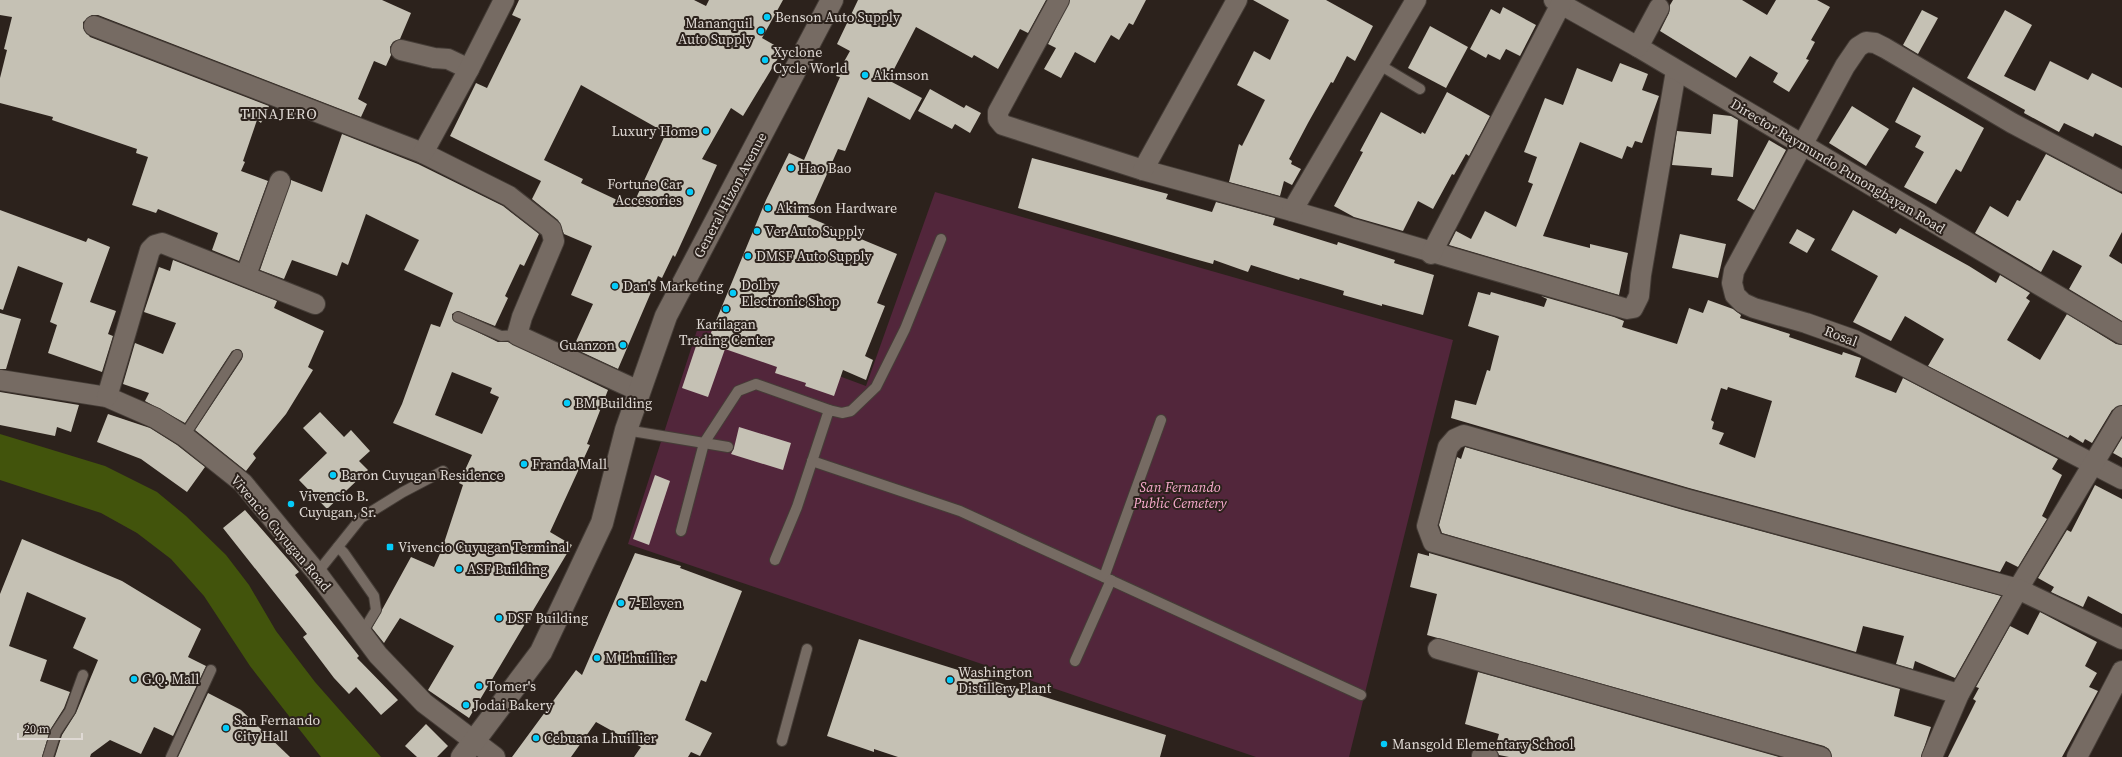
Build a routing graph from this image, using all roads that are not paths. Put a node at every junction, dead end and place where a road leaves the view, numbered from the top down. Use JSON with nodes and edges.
{"nodes":[{"id":1,"x":504,"y":0,"type":"edge"},
{"id":2,"x":832,"y":0,"type":"edge"},
{"id":3,"x":1059,"y":0,"type":"edge"},
{"id":4,"x":1237,"y":0,"type":"edge"},
{"id":5,"x":1416,"y":0,"type":"edge"},
{"id":6,"x":1558,"y":2,"type":"edge"},
{"id":7,"x":1659,"y":8,"type":"dead end"},
{"id":8,"x":94,"y":26,"type":"dead end"},
{"id":9,"x":1638,"y":47,"type":"junction"},
{"id":10,"x":401,"y":50,"type":"dead end"},
{"id":11,"x":1378,"y":64,"type":"junction"},
{"id":12,"x":469,"y":69,"type":"junction"},
{"id":13,"x":1676,"y":71,"type":"junction"},
{"id":14,"x":1420,"y":89,"type":"dead end"},
{"id":15,"x":1802,"y":145,"type":"junction"},
{"id":16,"x":423,"y":153,"type":"junction"},
{"id":17,"x":1143,"y":170,"type":"junction"},
{"id":18,"x":280,"y":181,"type":"dead end"},
{"id":19,"x":2122,"y":181,"type":"edge"},
{"id":20,"x":1292,"y":212,"type":"junction"},
{"id":21,"x":941,"y":239,"type":"dead end"},
{"id":22,"x":1431,"y":254,"type":"junction"},
{"id":23,"x":246,"y":275,"type":"junction"},
{"id":24,"x":315,"y":304,"type":"dead end"},
{"id":25,"x":458,"y":317,"type":"dead end"},
{"id":26,"x":2122,"y":334,"type":"edge"},
{"id":27,"x":517,"y":335,"type":"junction"},
{"id":28,"x":237,"y":354,"type":"dead end"},
{"id":29,"x":0,"y":380,"type":"edge"},
{"id":30,"x":639,"y":391,"type":"junction"},
{"id":31,"x":107,"y":397,"type":"junction"},
{"id":32,"x":829,"y":410,"type":"junction"},
{"id":33,"x":2122,"y":416,"type":"edge"},
{"id":34,"x":1161,"y":420,"type":"dead end"},
{"id":35,"x":626,"y":430,"type":"junction"},
{"id":36,"x":184,"y":436,"type":"junction"},
{"id":37,"x":704,"y":443,"type":"junction"},
{"id":38,"x":728,"y":447,"type":"dead end"},
{"id":39,"x":812,"y":461,"type":"junction"},
{"id":40,"x":2093,"y":463,"type":"junction"},
{"id":41,"x":443,"y":471,"type":"dead end"},
{"id":42,"x":2122,"y":479,"type":"edge"},
{"id":43,"x":681,"y":531,"type":"dead end"},
{"id":44,"x":338,"y":547,"type":"junction"},
{"id":45,"x":775,"y":560,"type":"dead end"},
{"id":46,"x":317,"y":573,"type":"junction"},
{"id":47,"x":1107,"y":578,"type":"junction"},
{"id":48,"x":2018,"y":589,"type":"junction"},
{"id":49,"x":362,"y":633,"type":"junction"},
{"id":50,"x":2122,"y":639,"type":"edge"},
{"id":51,"x":807,"y":649,"type":"dead end"},
{"id":52,"x":1438,"y":649,"type":"dead end"},
{"id":53,"x":1075,"y":661,"type":"dead end"},
{"id":54,"x":211,"y":670,"type":"dead end"},
{"id":55,"x":2122,"y":671,"type":"edge"},
{"id":56,"x":82,"y":675,"type":"dead end"},
{"id":57,"x":1959,"y":694,"type":"junction"},
{"id":58,"x":1361,"y":695,"type":"dead end"},
{"id":59,"x":782,"y":741,"type":"dead end"},
{"id":60,"x":468,"y":749,"type":"edge"},
{"id":61,"x":48,"y":757,"type":"edge"},
{"id":62,"x":172,"y":757,"type":"edge"},
{"id":63,"x":495,"y":757,"type":"edge"},
{"id":64,"x":1821,"y":757,"type":"edge"},
{"id":65,"x":1932,"y":757,"type":"edge"},
{"id":66,"x":2077,"y":757,"type":"edge"}],
"edges":[{"from":1,"to":12,"type":"street"},
{"from":2,"to":30,"type":"main road","name":"General Hizon Avenue"},
{"from":3,"to":17,"type":"street"},
{"from":4,"to":17,"type":"street"},
{"from":5,"to":11,"type":"street"},
{"from":6,"to":9,"type":"street","name":"Director Raymundo Punongbayan Road"},
{"from":6,"to":22,"type":"street"},
{"from":7,"to":9,"type":"street"},
{"from":8,"to":16,"type":"street"},
{"from":9,"to":13,"type":"street","name":"Director Raymundo Punongbayan Road"},
{"from":10,"to":12,"type":"street"},
{"from":11,"to":14,"type":"lane"},
{"from":11,"to":20,"type":"street"},
{"from":12,"to":16,"type":"street"},
{"from":13,"to":15,"type":"street","name":"Director Raymundo Punongbayan Road"},
{"from":13,"to":22,"type":"street"},
{"from":15,"to":19,"type":"street"},
{"from":15,"to":26,"type":"street","name":"Director Raymundo Punongbayan Road"},
{"from":15,"to":40,"type":"street","name":"Rosal"},
{"from":16,"to":27,"type":"street"},
{"from":17,"to":20,"type":"street"},
{"from":18,"to":23,"type":"street"},
{"from":20,"to":22,"type":"street"},
{"from":21,"to":32,"type":"lane"},
{"from":23,"to":24,"type":"street"},
{"from":23,"to":31,"type":"street"},
{"from":25,"to":27,"type":"lane"},
{"from":27,"to":30,"type":"street"},
{"from":28,"to":36,"type":"lane"},
{"from":29,"to":31,"type":"street","name":"Vivencio Cuyugan Road"},
{"from":30,"to":35,"type":"main road","name":"General Hizon Avenue"},
{"from":31,"to":36,"type":"street","name":"Vivencio Cuyugan Road"},
{"from":32,"to":37,"type":"lane"},
{"from":32,"to":39,"type":"lane"},
{"from":33,"to":40,"type":"street"},
{"from":34,"to":47,"type":"lane"},
{"from":35,"to":37,"type":"lane"},
{"from":35,"to":60,"type":"main road","name":"General Hizon Avenue"},
{"from":36,"to":46,"type":"street","name":"Vivencio Cuyugan Road"},
{"from":37,"to":38,"type":"lane"},
{"from":37,"to":43,"type":"lane"},
{"from":39,"to":45,"type":"lane"},
{"from":39,"to":47,"type":"lane"},
{"from":40,"to":42,"type":"street","name":"Rosal"},
{"from":40,"to":48,"type":"street"},
{"from":41,"to":44,"type":"lane"},
{"from":44,"to":46,"type":"lane"},
{"from":44,"to":49,"type":"lane"},
{"from":46,"to":49,"type":"street","name":"Vivencio Cuyugan Road"},
{"from":47,"to":53,"type":"lane"},
{"from":47,"to":58,"type":"lane"},
{"from":48,"to":50,"type":"street"},
{"from":48,"to":57,"type":"street"},
{"from":48,"to":57,"type":"street"},
{"from":49,"to":60,"type":"street","name":"Vivencio Cuyugan Road"},
{"from":51,"to":59,"type":"lane"},
{"from":52,"to":64,"type":"street"},
{"from":54,"to":62,"type":"lane"},
{"from":55,"to":66,"type":"street"},
{"from":56,"to":61,"type":"lane"},
{"from":57,"to":65,"type":"street"},
{"from":60,"to":63,"type":"street","name":"Vivencio Cuyugan Road"}]}
